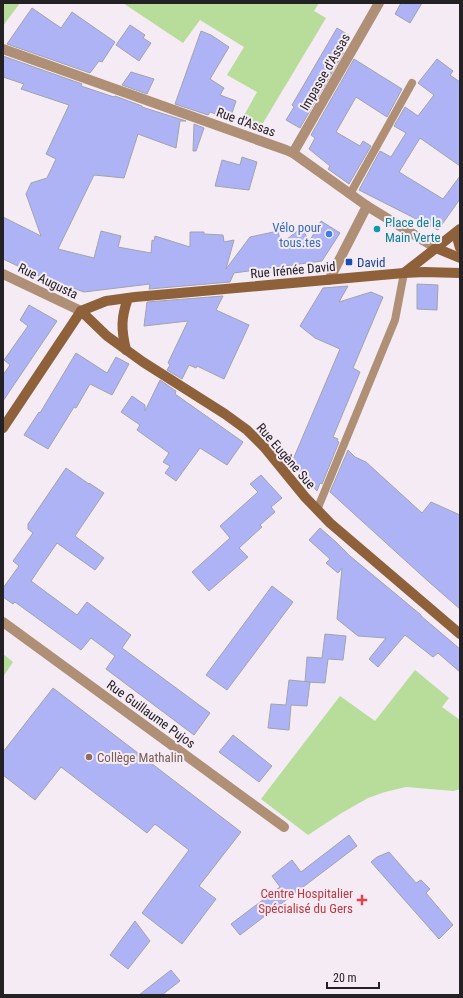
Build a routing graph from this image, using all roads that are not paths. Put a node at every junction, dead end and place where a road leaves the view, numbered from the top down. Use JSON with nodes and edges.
{"nodes":[{"id":1,"x":379,"y":3,"type":"edge"},
{"id":2,"x":3,"y":49,"type":"edge"},
{"id":3,"x":412,"y":83,"type":"dead end"},
{"id":4,"x":293,"y":154,"type":"junction"},
{"id":5,"x":350,"y":194,"type":"junction"},
{"id":6,"x":367,"y":206,"type":"junction"},
{"id":7,"x":460,"y":229,"type":"edge"},
{"id":8,"x":460,"y":234,"type":"edge"},
{"id":9,"x":436,"y":248,"type":"junction"},
{"id":10,"x":460,"y":248,"type":"edge"},
{"id":11,"x":460,"y":258,"type":"edge"},
{"id":12,"x":404,"y":273,"type":"junction"},
{"id":13,"x":460,"y":273,"type":"edge"},
{"id":14,"x":3,"y":274,"type":"edge"},
{"id":15,"x":329,"y":280,"type":"junction"},
{"id":16,"x":128,"y":298,"type":"junction"},
{"id":17,"x":81,"y":311,"type":"junction"},
{"id":18,"x":126,"y":350,"type":"junction"},
{"id":19,"x":3,"y":428,"type":"edge"},
{"id":20,"x":317,"y":510,"type":"junction"},
{"id":21,"x":3,"y":622,"type":"edge"},
{"id":22,"x":460,"y":634,"type":"edge"},
{"id":23,"x":284,"y":827,"type":"dead end"}],
"edges":[{"from":1,"to":4,"type":"street","name":"Impasse d'Assas"},
{"from":2,"to":4,"type":"street","name":"Rue d'Assas"},
{"from":3,"to":5,"type":"lane"},
{"from":4,"to":5,"type":"street","name":"Rue d'Assas"},
{"from":5,"to":6,"type":"street","name":"Rue d'Assas"},
{"from":6,"to":9,"type":"street","name":"Rue d'Assas"},
{"from":6,"to":15,"type":"street"},
{"from":7,"to":9,"type":"main road"},
{"from":8,"to":10,"type":"main road"},
{"from":9,"to":11,"type":"main road","name":"Rue d'Assas"},
{"from":9,"to":12,"type":"main road"},
{"from":12,"to":13,"type":"main road","name":"Rue Irénée David"},
{"from":12,"to":15,"type":"main road","name":"Rue Irénée David"},
{"from":12,"to":20,"type":"lane"},
{"from":14,"to":17,"type":"street","name":"Rue Augusta"},
{"from":15,"to":16,"type":"main road","name":"Rue Irénée David"},
{"from":16,"to":17,"type":"main road","name":"Rue Irénée David"},
{"from":16,"to":18,"type":"main road"},
{"from":17,"to":18,"type":"main road","name":"Rue Eugène Sue"},
{"from":17,"to":19,"type":"main road"},
{"from":18,"to":20,"type":"main road","name":"Rue Eugène Sue"},
{"from":20,"to":22,"type":"main road","name":"Rue Eugène Sue"},
{"from":21,"to":23,"type":"street","name":"Rue Guillaume Pujos"}]}
